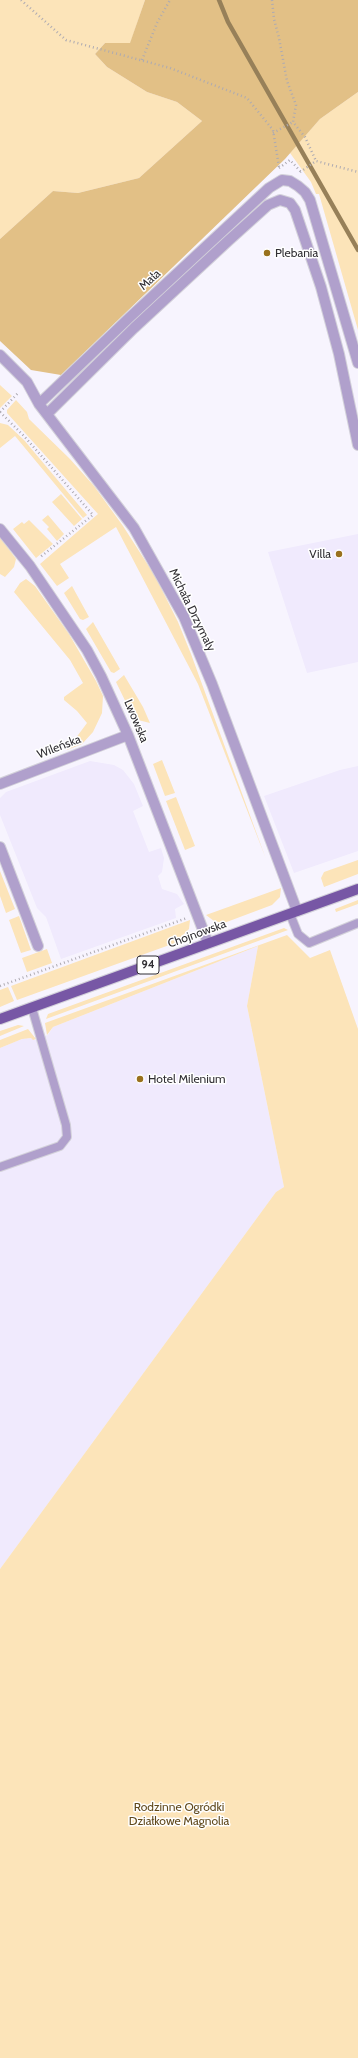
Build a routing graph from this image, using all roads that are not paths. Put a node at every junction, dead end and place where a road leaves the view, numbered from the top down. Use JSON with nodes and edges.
{"nodes":[{"id":1,"x":0,"y":355,"type":"edge"},
{"id":2,"x":358,"y":363,"type":"edge"},
{"id":3,"x":39,"y":404,"type":"junction"},
{"id":4,"x":47,"y":414,"type":"junction"},
{"id":5,"x":358,"y":445,"type":"edge"},
{"id":6,"x":0,"y":529,"type":"edge"},
{"id":7,"x":128,"y":734,"type":"junction"},
{"id":8,"x":0,"y":784,"type":"edge"},
{"id":9,"x":0,"y":848,"type":"edge"},
{"id":10,"x":358,"y":889,"type":"edge"},
{"id":11,"x":293,"y":912,"type":"junction"},
{"id":12,"x":358,"y":923,"type":"edge"},
{"id":13,"x":208,"y":944,"type":"junction"},
{"id":14,"x":38,"y":946,"type":"dead end"},
{"id":15,"x":32,"y":1008,"type":"junction"},
{"id":16,"x":0,"y":1019,"type":"edge"},
{"id":17,"x":0,"y":1166,"type":"edge"}],
"edges":[{"from":1,"to":3,"type":"street","name":"Michała Drzymały"},
{"from":2,"to":3,"type":"street","name":"Mała"},
{"from":3,"to":4,"type":"street","name":"Michała Drzymały"},
{"from":4,"to":5,"type":"street","name":"Mała"},
{"from":4,"to":11,"type":"street","name":"Michała Drzymały"},
{"from":6,"to":7,"type":"street","name":"Lwowska"},
{"from":7,"to":8,"type":"street","name":"Wileńska"},
{"from":7,"to":13,"type":"street","name":"Lwowska"},
{"from":9,"to":14,"type":"street"},
{"from":10,"to":11,"type":"main road","name":"Chojnowska","number":"94"},
{"from":11,"to":12,"type":"lane"},
{"from":11,"to":13,"type":"main road","name":"Chojnowska","number":"94"},
{"from":13,"to":15,"type":"main road","name":"Chojnowska","number":"94"},
{"from":15,"to":16,"type":"main road","name":"Chojnowska","number":"94"},
{"from":15,"to":17,"type":"lane"}]}
